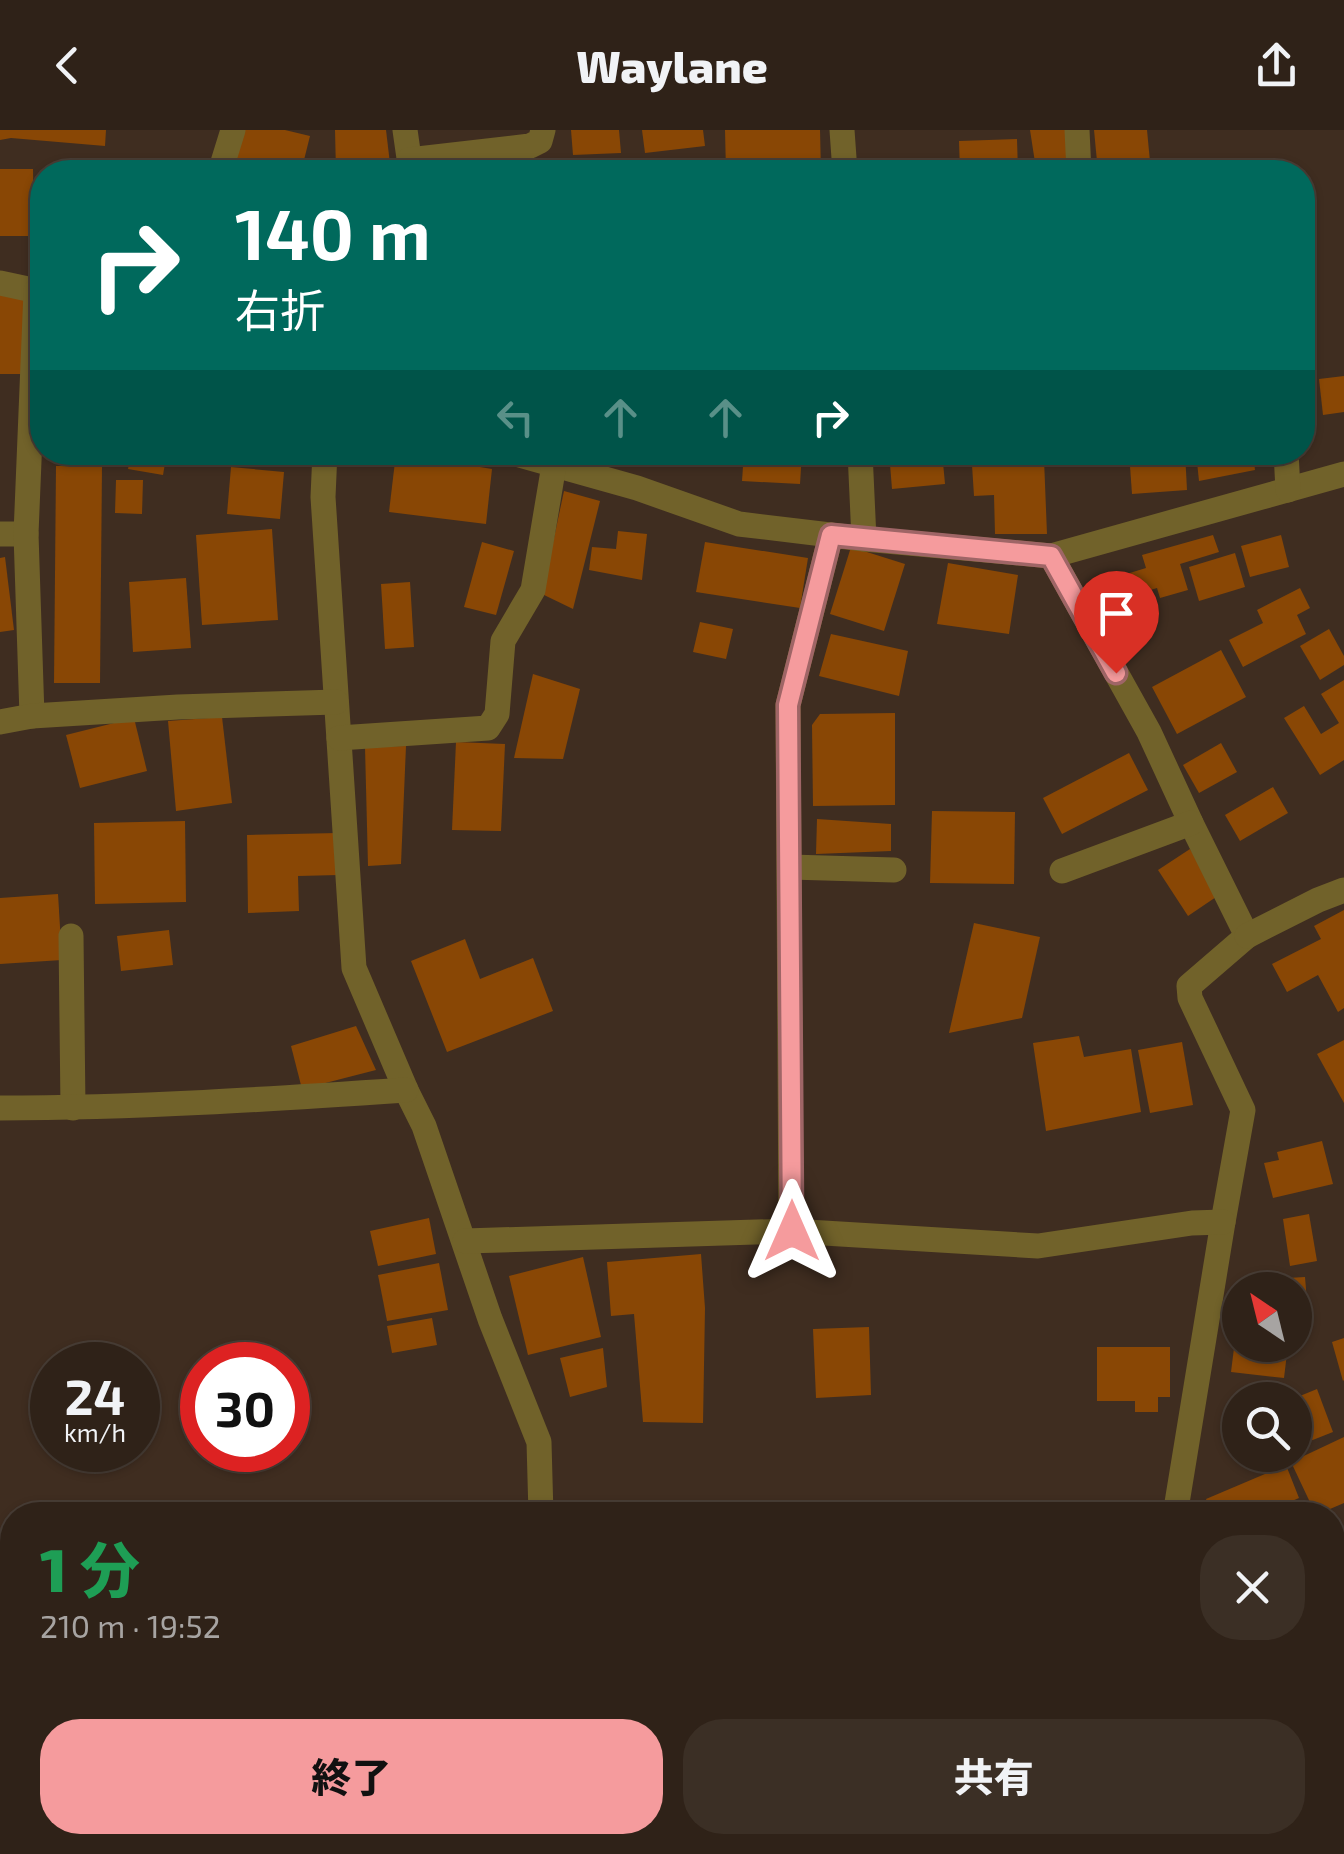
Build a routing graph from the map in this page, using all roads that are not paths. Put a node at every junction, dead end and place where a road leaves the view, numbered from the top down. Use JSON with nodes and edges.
{"nodes":[{"id":1,"x":233,"y":130,"type":"edge"},
{"id":2,"x":405,"y":130,"type":"edge"},
{"id":3,"x":544,"y":130,"type":"edge"},
{"id":4,"x":842,"y":130,"type":"edge"},
{"id":5,"x":1077,"y":130,"type":"edge"},
{"id":6,"x":224,"y":160,"type":"edge"},
{"id":7,"x":409,"y":160,"type":"edge"},
{"id":8,"x":446,"y":160,"type":"edge"},
{"id":9,"x":844,"y":160,"type":"edge"},
{"id":10,"x":1078,"y":160,"type":"edge"},
{"id":11,"x":0,"y":283,"type":"edge"},
{"id":12,"x":30,"y":289,"type":"edge"},
{"id":13,"x":30,"y":375,"type":"edge"},
{"id":14,"x":324,"y":465,"type":"edge"},
{"id":15,"x":554,"y":465,"type":"joint"},
{"id":16,"x":861,"y":465,"type":"edge"},
{"id":17,"x":1287,"y":465,"type":"edge"},
{"id":18,"x":1344,"y":474,"type":"edge"},
{"id":19,"x":1288,"y":490,"type":"junction"},
{"id":20,"x":13,"y":534,"type":"edge"},
{"id":21,"x":831,"y":535,"type":"junction"},
{"id":22,"x":864,"y":539,"type":"junction"},
{"id":23,"x":1051,"y":556,"type":"junction"},
{"id":24,"x":336,"y":702,"type":"junction"},
{"id":25,"x":32,"y":716,"type":"junction"},
{"id":26,"x":0,"y":722,"type":"edge"},
{"id":27,"x":339,"y":738,"type":"junction"},
{"id":28,"x":1191,"y":824,"type":"junction"},
{"id":29,"x":790,"y":868,"type":"junction"},
{"id":30,"x":894,"y":870,"type":"dead end"},
{"id":31,"x":1062,"y":871,"type":"dead end"},
{"id":32,"x":1344,"y":890,"type":"edge"},
{"id":33,"x":71,"y":936,"type":"dead end"},
{"id":34,"x":1247,"y":936,"type":"junction"},
{"id":35,"x":406,"y":1090,"type":"junction"},
{"id":36,"x":0,"y":1108,"type":"edge"},
{"id":37,"x":73,"y":1108,"type":"junction"},
{"id":38,"x":1222,"y":1222,"type":"junction"},
{"id":39,"x":792,"y":1231,"type":"junction"},
{"id":40,"x":465,"y":1241,"type":"junction"},
{"id":41,"x":541,"y":1502,"type":"edge"},
{"id":42,"x":1177,"y":1502,"type":"edge"}],
"edges":[{"from":1,"to":6,"type":"street"},
{"from":2,"to":7,"type":"street"},
{"from":3,"to":8,"type":"street"},
{"from":4,"to":9,"type":"street"},
{"from":5,"to":10,"type":"street"},
{"from":11,"to":12,"type":"street"},
{"from":13,"to":20,"type":"street"},
{"from":14,"to":24,"type":"street"},
{"from":15,"to":21,"type":"street"},
{"from":15,"to":27,"type":"street"},
{"from":16,"to":22,"type":"street"},
{"from":17,"to":19,"type":"street"},
{"from":18,"to":19,"type":"street"},
{"from":19,"to":23,"type":"street"},
{"from":20,"to":25,"type":"street"},
{"from":21,"to":22,"type":"street"},
{"from":21,"to":29,"type":"street"},
{"from":22,"to":23,"type":"street"},
{"from":23,"to":28,"type":"street"},
{"from":24,"to":25,"type":"street"},
{"from":24,"to":27,"type":"street"},
{"from":25,"to":26,"type":"street"},
{"from":27,"to":35,"type":"street"},
{"from":28,"to":31,"type":"street"},
{"from":28,"to":34,"type":"street"},
{"from":29,"to":30,"type":"street"},
{"from":29,"to":39,"type":"street"},
{"from":32,"to":34,"type":"street"},
{"from":33,"to":37,"type":"street"},
{"from":34,"to":38,"type":"street"},
{"from":35,"to":37,"type":"street"},
{"from":35,"to":40,"type":"street"},
{"from":36,"to":37,"type":"street"},
{"from":38,"to":39,"type":"street"},
{"from":38,"to":42,"type":"street"},
{"from":39,"to":40,"type":"street"},
{"from":40,"to":41,"type":"street"}]}
